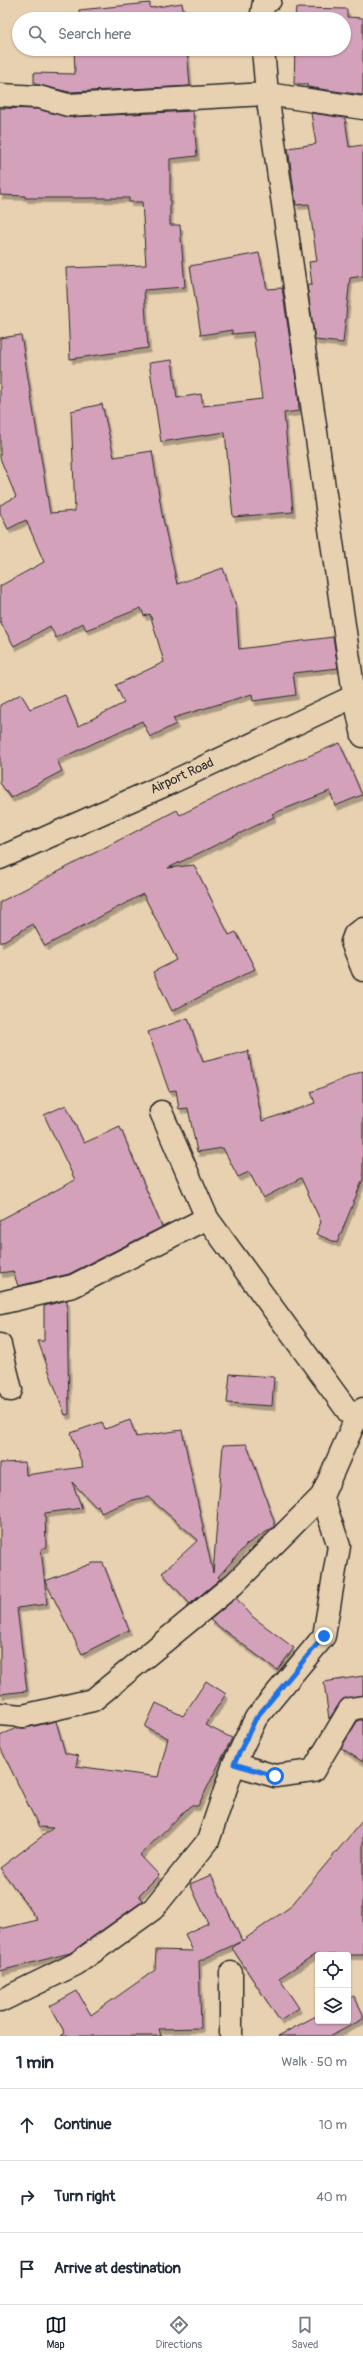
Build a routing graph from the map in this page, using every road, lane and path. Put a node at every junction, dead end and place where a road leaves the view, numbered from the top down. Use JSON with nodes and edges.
{"nodes":[{"id":1,"x":270,"y":0,"type":"edge"},
{"id":2,"x":262,"y":12,"type":"edge"},
{"id":3,"x":264,"y":56,"type":"edge"},
{"id":4,"x":267,"y":94,"type":"junction"},
{"id":5,"x":0,"y":95,"type":"edge"},
{"id":6,"x":363,"y":108,"type":"edge"},
{"id":7,"x":358,"y":693,"type":"edge"},
{"id":8,"x":363,"y":736,"type":"edge"},
{"id":9,"x":0,"y":858,"type":"edge"},
{"id":10,"x":363,"y":929,"type":"edge"},
{"id":11,"x":363,"y":970,"type":"edge"},
{"id":12,"x":161,"y":1112,"type":"dead end"},
{"id":13,"x":207,"y":1218,"type":"junction"},
{"id":14,"x":0,"y":1303,"type":"edge"},
{"id":15,"x":0,"y":1345,"type":"edge"},
{"id":16,"x":11,"y":1390,"type":"dead end"},
{"id":17,"x":359,"y":1415,"type":"edge"},
{"id":18,"x":322,"y":1496,"type":"junction"},
{"id":19,"x":363,"y":1707,"type":"edge"},
{"id":20,"x":0,"y":1714,"type":"edge"},
{"id":21,"x":234,"y":1764,"type":"junction"},
{"id":22,"x":231,"y":1973,"type":"dead end"},
{"id":23,"x":0,"y":2001,"type":"edge"},
{"id":24,"x":231,"y":2036,"type":"edge"}],
"edges":[{"from":1,"to":2,"type":"street"},
{"from":3,"to":4,"type":"street"},
{"from":4,"to":5,"type":"street"},
{"from":4,"to":6,"type":"street"},
{"from":4,"to":7,"type":"street"},
{"from":7,"to":8,"type":"street"},
{"from":7,"to":9,"type":"street","name":"Airport Road"},
{"from":10,"to":11,"type":"street"},
{"from":12,"to":13,"type":"street"},
{"from":13,"to":14,"type":"street"},
{"from":13,"to":17,"type":"street"},
{"from":15,"to":16,"type":"street"},
{"from":17,"to":18,"type":"street"},
{"from":18,"to":20,"type":"street"},
{"from":18,"to":21,"type":"street"},
{"from":19,"to":21,"type":"street"},
{"from":21,"to":23,"type":"street"},
{"from":22,"to":24,"type":"street"}]}
